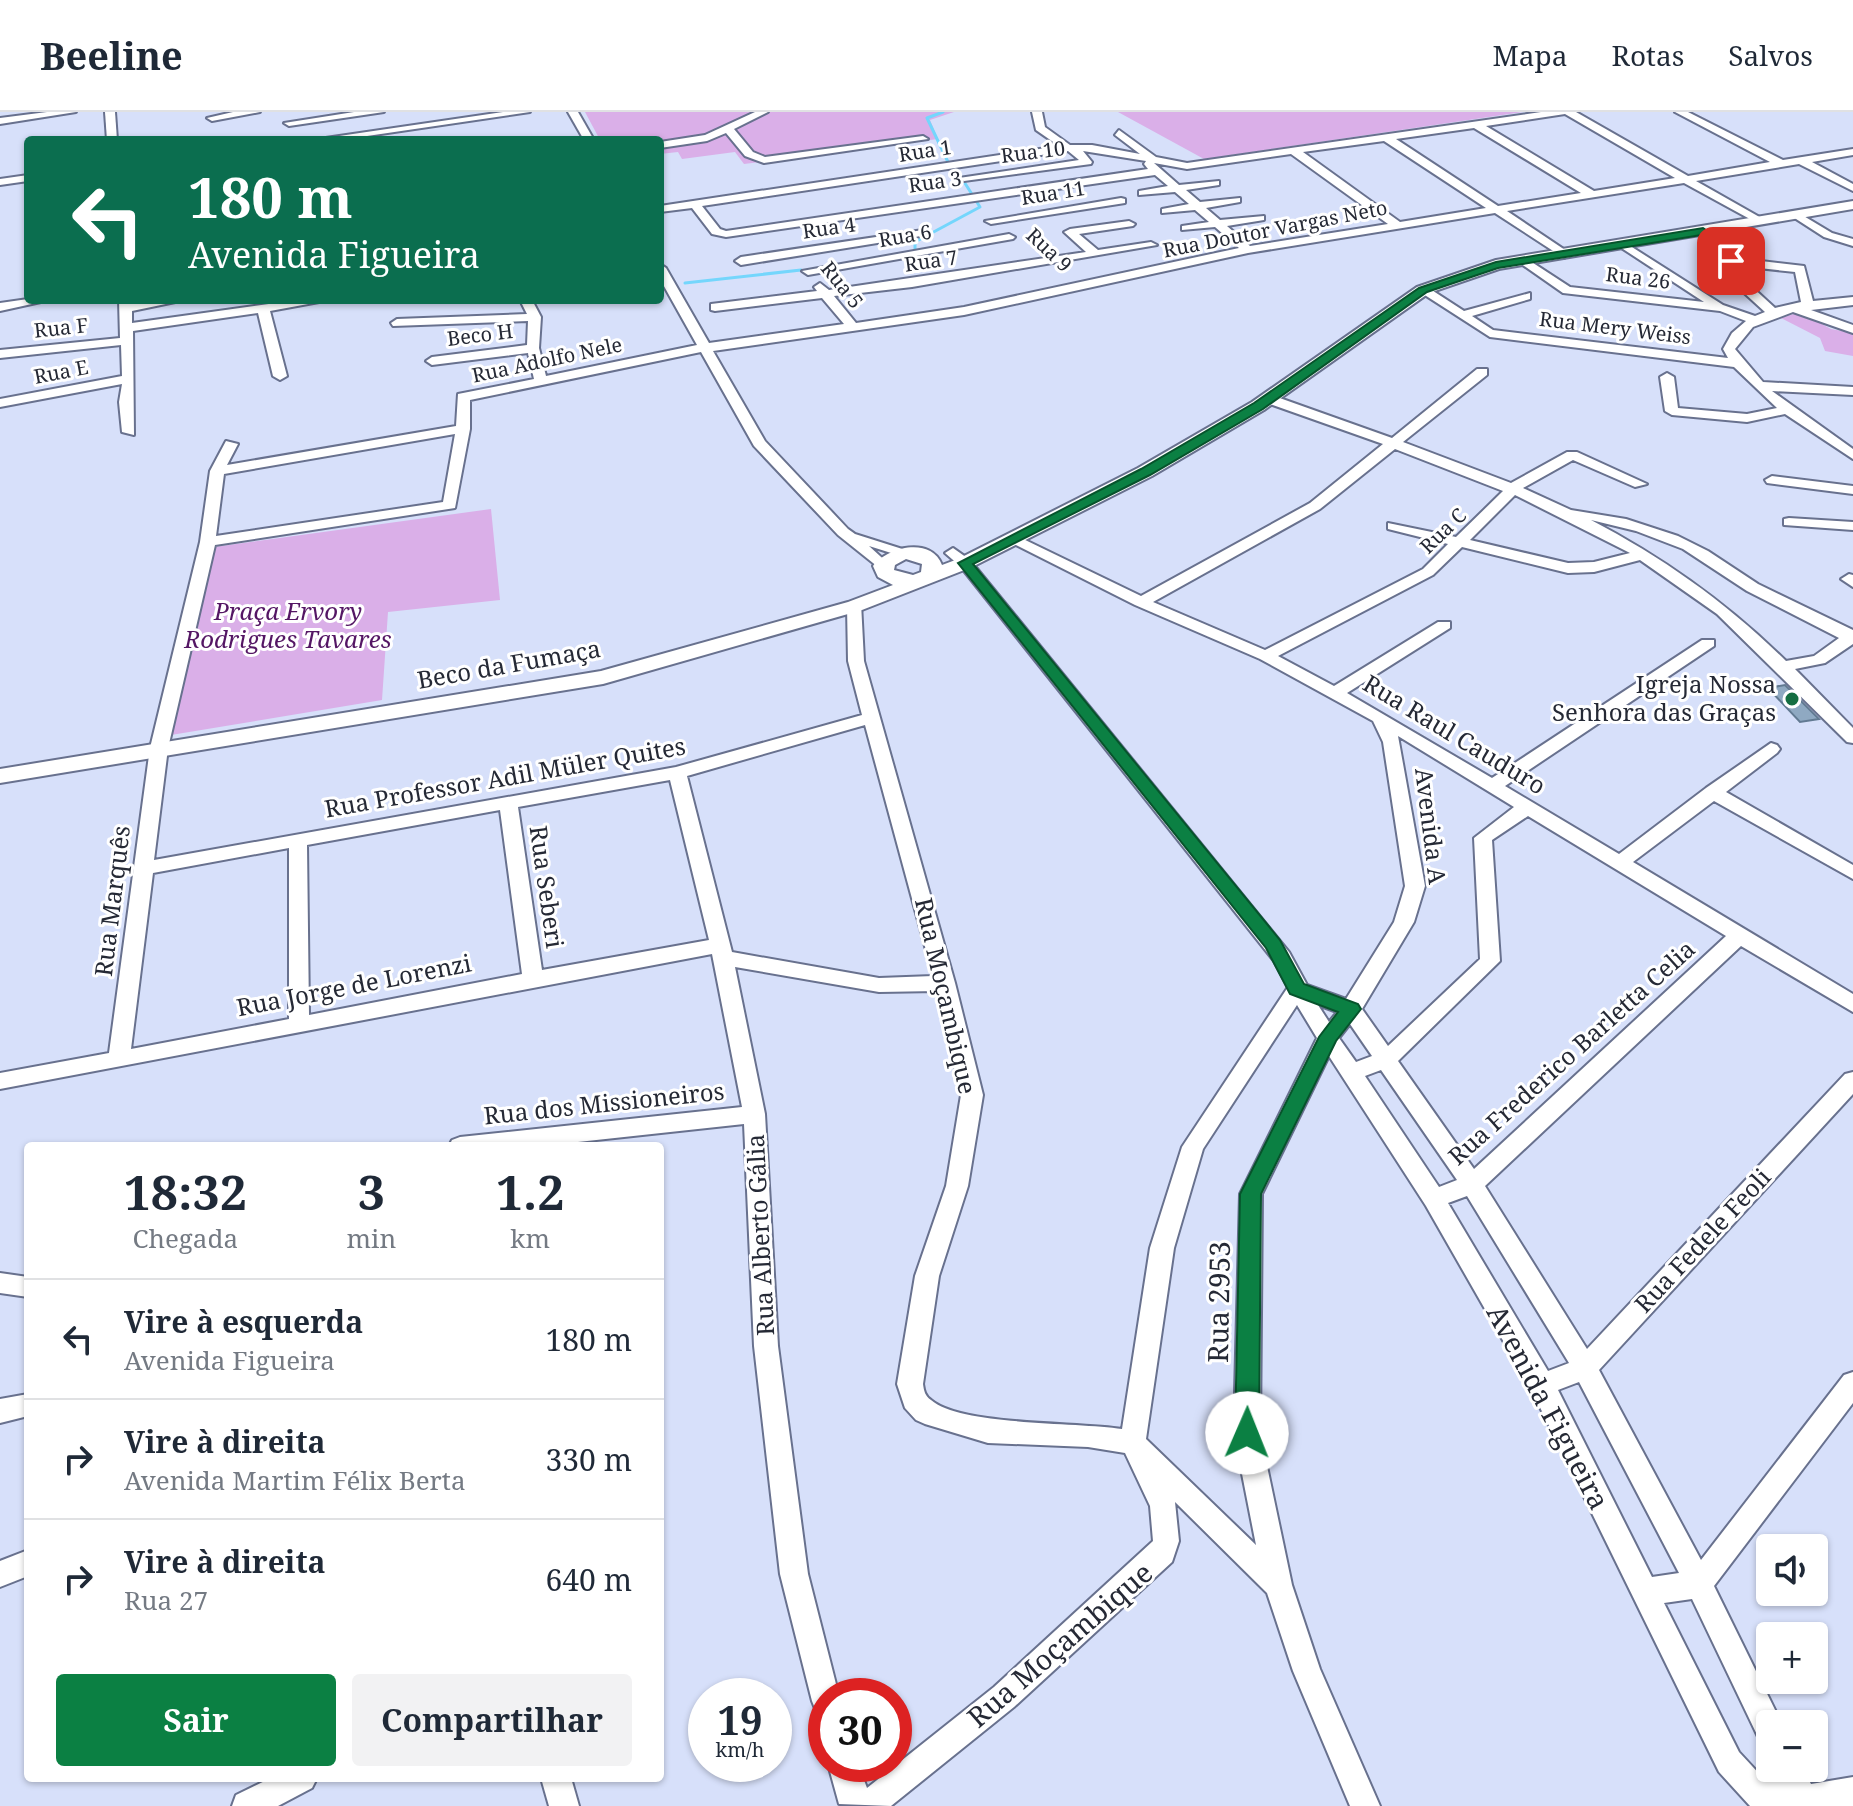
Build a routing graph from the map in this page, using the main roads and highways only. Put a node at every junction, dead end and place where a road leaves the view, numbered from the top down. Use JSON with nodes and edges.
{"nodes":[{"id":1,"x":1853,"y":205,"type":"edge"},
{"id":2,"x":913,"y":554,"type":"junction"},
{"id":3,"x":959,"y":558,"type":"junction"},
{"id":4,"x":886,"y":571,"type":"junction"},
{"id":5,"x":926,"y":576,"type":"junction"},
{"id":6,"x":858,"y":604,"type":"junction"},
{"id":7,"x":0,"y":776,"type":"edge"}],
"edges":[{"from":1,"to":3,"type":"main road"},
{"from":2,"to":3,"type":"main road"},
{"from":2,"to":4,"type":"main road","name":"Beco da Fumaça"},
{"from":2,"to":5,"type":"main road"},
{"from":3,"to":5,"type":"main road","name":"Beco da Fumaça"},
{"from":4,"to":5,"type":"main road"},
{"from":4,"to":6,"type":"main road","name":"Beco da Fumaça"},
{"from":5,"to":6,"type":"main road","name":"Beco da Fumaça"},
{"from":6,"to":7,"type":"main road","name":"Beco da Fumaça"}]}
